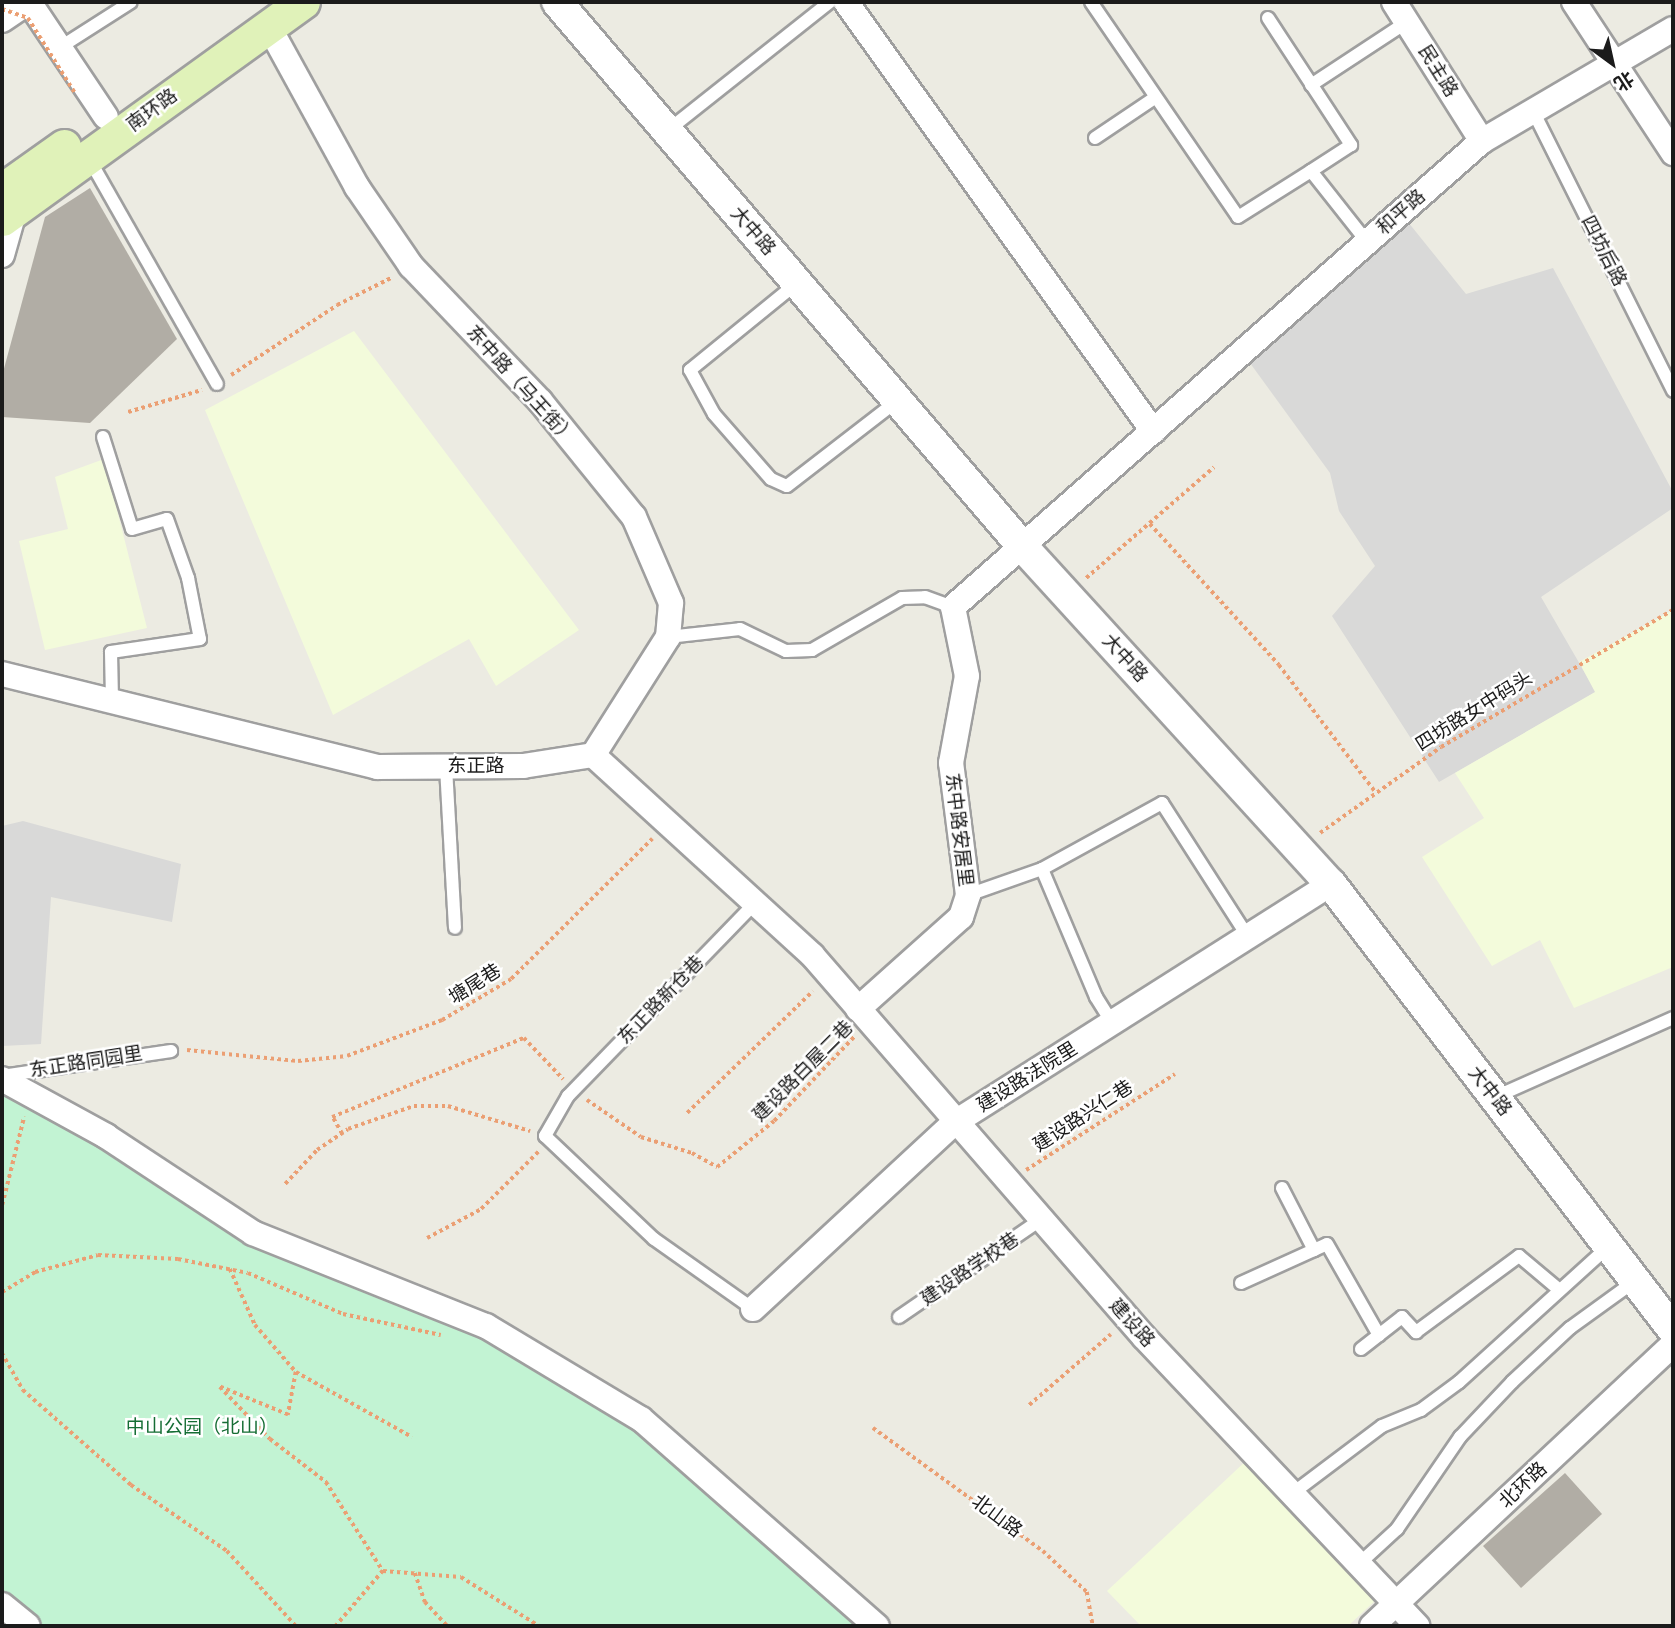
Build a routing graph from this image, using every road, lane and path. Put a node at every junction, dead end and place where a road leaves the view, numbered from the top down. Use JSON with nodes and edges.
{"nodes":[{"id":1,"x":29,"y":2,"type":"edge"},
{"id":2,"x":131,"y":2,"type":"edge"},
{"id":3,"x":303,"y":2,"type":"edge"},
{"id":4,"x":557,"y":2,"type":"edge"},
{"id":5,"x":830,"y":2,"type":"edge"},
{"id":6,"x":846,"y":2,"type":"edge"},
{"id":7,"x":1091,"y":2,"type":"edge"},
{"id":8,"x":1574,"y":2,"type":"edge"},
{"id":9,"x":2,"y":9,"type":"edge"},
{"id":10,"x":1400,"y":12,"type":"edge"},
{"id":11,"x":269,"y":14,"type":"edge"},
{"id":12,"x":1268,"y":19,"type":"dead end"},
{"id":13,"x":2,"y":20,"type":"edge"},
{"id":14,"x":1673,"y":29,"type":"edge"},
{"id":15,"x":59,"y":48,"type":"junction"},
{"id":16,"x":1615,"y":64,"type":"junction"},
{"id":17,"x":1311,"y":85,"type":"junction"},
{"id":18,"x":75,"y":93,"type":"dead end"},
{"id":19,"x":1156,"y":97,"type":"junction"},
{"id":20,"x":1534,"y":111,"type":"junction"},
{"id":21,"x":106,"y":117,"type":"junction"},
{"id":22,"x":667,"y":131,"type":"junction"},
{"id":23,"x":1095,"y":138,"type":"dead end"},
{"id":24,"x":1482,"y":141,"type":"junction"},
{"id":25,"x":1673,"y":153,"type":"edge"},
{"id":26,"x":88,"y":157,"type":"junction"},
{"id":27,"x":1311,"y":171,"type":"junction"},
{"id":28,"x":6,"y":206,"type":"edge"},
{"id":29,"x":1367,"y":242,"type":"junction"},
{"id":30,"x":2,"y":256,"type":"edge"},
{"id":31,"x":411,"y":266,"type":"junction"},
{"id":32,"x":797,"y":283,"type":"junction"},
{"id":33,"x":217,"y":384,"type":"junction"},
{"id":34,"x":1673,"y":391,"type":"edge"},
{"id":35,"x":898,"y":401,"type":"junction"},
{"id":36,"x":128,"y":412,"type":"dead end"},
{"id":37,"x":1153,"y":430,"type":"junction"},
{"id":38,"x":103,"y":437,"type":"dead end"},
{"id":39,"x":1214,"y":467,"type":"dead end"},
{"id":40,"x":1150,"y":524,"type":"junction"},
{"id":41,"x":1022,"y":546,"type":"junction"},
{"id":42,"x":1067,"y":595,"type":"junction"},
{"id":43,"x":953,"y":607,"type":"junction"},
{"id":44,"x":1673,"y":610,"type":"edge"},
{"id":45,"x":668,"y":637,"type":"junction"},
{"id":46,"x":2,"y":674,"type":"edge"},
{"id":47,"x":112,"y":701,"type":"junction"},
{"id":48,"x":593,"y":755,"type":"junction"},
{"id":49,"x":446,"y":766,"type":"junction"},
{"id":50,"x":1376,"y":793,"type":"junction"},
{"id":51,"x":666,"y":825,"type":"junction"},
{"id":52,"x":1299,"y":849,"type":"junction"},
{"id":53,"x":1042,"y":869,"type":"junction"},
{"id":54,"x":1331,"y":884,"type":"junction"},
{"id":55,"x":968,"y":895,"type":"junction"},
{"id":56,"x":754,"y":904,"type":"junction"},
{"id":57,"x":455,"y":928,"type":"dead end"},
{"id":58,"x":1248,"y":937,"type":"junction"},
{"id":59,"x":829,"y":975,"type":"junction"},
{"id":60,"x":864,"y":1017,"type":"junction"},
{"id":61,"x":1673,"y":1018,"type":"edge"},
{"id":62,"x":1112,"y":1023,"type":"junction"},
{"id":63,"x":524,"y":1038,"type":"dead end"},
{"id":64,"x":171,"y":1051,"type":"joint"},
{"id":65,"x":1175,"y":1074,"type":"dead end"},
{"id":66,"x":2,"y":1078,"type":"edge"},
{"id":67,"x":30,"y":1095,"type":"junction"},
{"id":68,"x":1494,"y":1098,"type":"junction"},
{"id":69,"x":687,"y":1113,"type":"dead end"},
{"id":70,"x":954,"y":1124,"type":"junction"},
{"id":71,"x":342,"y":1134,"type":"junction"},
{"id":72,"x":545,"y":1136,"type":"junction"},
{"id":73,"x":641,"y":1137,"type":"dead end"},
{"id":74,"x":1006,"y":1182,"type":"junction"},
{"id":75,"x":285,"y":1184,"type":"dead end"},
{"id":76,"x":1282,"y":1188,"type":"dead end"},
{"id":77,"x":2,"y":1205,"type":"edge"},
{"id":78,"x":1040,"y":1220,"type":"junction"},
{"id":79,"x":427,"y":1238,"type":"dead end"},
{"id":80,"x":1609,"y":1246,"type":"junction"},
{"id":81,"x":1314,"y":1250,"type":"junction"},
{"id":82,"x":230,"y":1269,"type":"junction"},
{"id":83,"x":1636,"y":1281,"type":"junction"},
{"id":84,"x":1241,"y":1283,"type":"dead end"},
{"id":85,"x":1557,"y":1288,"type":"junction"},
{"id":86,"x":2,"y":1292,"type":"edge"},
{"id":87,"x":753,"y":1309,"type":"joint"},
{"id":88,"x":899,"y":1317,"type":"dead end"},
{"id":89,"x":1128,"y":1319,"type":"junction"},
{"id":90,"x":1673,"y":1330,"type":"edge"},
{"id":91,"x":1379,"y":1335,"type":"junction"},
{"id":92,"x":445,"y":1336,"type":"dead end"},
{"id":93,"x":1673,"y":1344,"type":"edge"},
{"id":94,"x":1361,"y":1349,"type":"dead end"},
{"id":95,"x":2,"y":1353,"type":"edge"},
{"id":96,"x":296,"y":1372,"type":"junction"},
{"id":97,"x":1029,"y":1405,"type":"dead end"},
{"id":98,"x":873,"y":1428,"type":"dead end"},
{"id":99,"x":412,"y":1437,"type":"dead end"},
{"id":100,"x":1293,"y":1493,"type":"junction"},
{"id":101,"x":1361,"y":1562,"type":"junction"},
{"id":102,"x":383,"y":1571,"type":"junction"},
{"id":103,"x":415,"y":1573,"type":"junction"},
{"id":104,"x":1398,"y":1601,"type":"junction"},
{"id":105,"x":2,"y":1605,"type":"edge"},
{"id":106,"x":28,"y":1626,"type":"edge"},
{"id":107,"x":296,"y":1626,"type":"edge"},
{"id":108,"x":336,"y":1626,"type":"edge"},
{"id":109,"x":447,"y":1626,"type":"edge"},
{"id":110,"x":539,"y":1626,"type":"edge"},
{"id":111,"x":877,"y":1626,"type":"edge"},
{"id":112,"x":1093,"y":1626,"type":"edge"},
{"id":113,"x":1373,"y":1626,"type":"edge"},
{"id":114,"x":1417,"y":1626,"type":"edge"}],
"edges":[{"from":1,"to":13,"type":"street"},
{"from":1,"to":15,"type":"street"},
{"from":2,"to":15,"type":"lane"},
{"from":3,"to":11,"type":"main road","name":"南环路"},
{"from":4,"to":22,"type":"street","name":"大中路"},
{"from":5,"to":22,"type":"lane"},
{"from":6,"to":37,"type":"street"},
{"from":7,"to":19,"type":"lane"},
{"from":8,"to":16,"type":"street"},
{"from":9,"to":18,"type":"path","bridge":true},
{"from":10,"to":17,"type":"lane"},
{"from":10,"to":24,"type":"street","name":"民主路"},
{"from":11,"to":21,"type":"main road","name":"南环路"},
{"from":11,"to":26,"type":"main road","name":"南环路"},
{"from":11,"to":31,"type":"street","name":"东中路（马王街）"},
{"from":12,"to":17,"type":"lane"},
{"from":14,"to":16,"type":"street","name":"和平路"},
{"from":15,"to":21,"type":"street"},
{"from":16,"to":20,"type":"street","name":"和平路"},
{"from":16,"to":25,"type":"street"},
{"from":17,"to":27,"type":"lane"},
{"from":19,"to":23,"type":"lane"},
{"from":19,"to":27,"type":"lane"},
{"from":20,"to":24,"type":"street","name":"和平路"},
{"from":20,"to":34,"type":"lane","name":"四坊后路"},
{"from":21,"to":28,"type":"main road","name":"南环路"},
{"from":22,"to":32,"type":"street","name":"大中路"},
{"from":24,"to":29,"type":"street","name":"和平路"},
{"from":26,"to":28,"type":"main road","name":"南环路"},
{"from":26,"to":33,"type":"lane"},
{"from":27,"to":29,"type":"lane"},
{"from":28,"to":30,"type":"street"},
{"from":29,"to":37,"type":"street","name":"和平路"},
{"from":31,"to":33,"type":"path"},
{"from":31,"to":45,"type":"street","name":"东中路（马王街）"},
{"from":32,"to":35,"type":"street","name":"大中路"},
{"from":32,"to":35,"type":"lane"},
{"from":33,"to":36,"type":"path"},
{"from":35,"to":41,"type":"street","name":"大中路"},
{"from":37,"to":41,"type":"street","name":"和平路"},
{"from":38,"to":47,"type":"lane"},
{"from":39,"to":40,"type":"path"},
{"from":40,"to":42,"type":"path"},
{"from":40,"to":50,"type":"path"},
{"from":41,"to":42,"type":"street","name":"大中路"},
{"from":41,"to":43,"type":"street","name":"和平路"},
{"from":42,"to":52,"type":"street","name":"大中路"},
{"from":43,"to":45,"type":"lane"},
{"from":43,"to":55,"type":"street","name":"东中路安居里"},
{"from":44,"to":50,"type":"path","name":"四坊路女中码头"},
{"from":45,"to":48,"type":"street","name":"东中路（马王街）"},
{"from":46,"to":47,"type":"street","name":"东正路"},
{"from":47,"to":49,"type":"street","name":"东正路"},
{"from":48,"to":49,"type":"street","name":"东正路"},
{"from":48,"to":51,"type":"street"},
{"from":49,"to":57,"type":"lane"},
{"from":50,"to":52,"type":"path","name":"四坊路女中码头"},
{"from":51,"to":56,"type":"street"},
{"from":51,"to":64,"type":"path","name":"塘尾巷"},
{"from":52,"to":54,"type":"street","name":"大中路"},
{"from":53,"to":55,"type":"lane"},
{"from":53,"to":58,"type":"lane"},
{"from":53,"to":62,"type":"lane"},
{"from":54,"to":58,"type":"street","name":"建设路法院里"},
{"from":54,"to":68,"type":"street","name":"大中路"},
{"from":55,"to":60,"type":"street","name":"东中路安居里"},
{"from":56,"to":59,"type":"street"},
{"from":56,"to":72,"type":"lane","name":"东正路新仓巷"},
{"from":58,"to":62,"type":"street","name":"建设路法院里"},
{"from":59,"to":60,"type":"street"},
{"from":59,"to":69,"type":"path"},
{"from":60,"to":70,"type":"street","name":"建设路"},
{"from":60,"to":73,"type":"path","name":"建设路白屋二巷"},
{"from":61,"to":68,"type":"lane"},
{"from":62,"to":70,"type":"street","name":"建设路法院里"},
{"from":63,"to":71,"type":"path"},
{"from":64,"to":66,"type":"lane","name":"东正路同园里"},
{"from":65,"to":74,"type":"path","name":"建设路兴仁巷"},
{"from":66,"to":67,"type":"street"},
{"from":67,"to":77,"type":"path"},
{"from":67,"to":111,"type":"street"},
{"from":68,"to":80,"type":"street","name":"大中路"},
{"from":70,"to":74,"type":"street","name":"建设路"},
{"from":70,"to":87,"type":"street","name":"建设路法院里"},
{"from":71,"to":72,"type":"path"},
{"from":71,"to":75,"type":"path"},
{"from":72,"to":79,"type":"path"},
{"from":72,"to":87,"type":"lane"},
{"from":74,"to":78,"type":"street","name":"建设路"},
{"from":76,"to":81,"type":"lane"},
{"from":78,"to":88,"type":"lane","name":"建设路学校巷"},
{"from":78,"to":89,"type":"street","name":"建设路"},
{"from":80,"to":83,"type":"street","name":"大中路"},
{"from":80,"to":85,"type":"lane"},
{"from":81,"to":84,"type":"lane"},
{"from":81,"to":91,"type":"lane"},
{"from":82,"to":86,"type":"path"},
{"from":82,"to":92,"type":"path"},
{"from":82,"to":96,"type":"path"},
{"from":83,"to":90,"type":"street","name":"大中路"},
{"from":83,"to":101,"type":"lane"},
{"from":85,"to":91,"type":"lane"},
{"from":85,"to":100,"type":"lane"},
{"from":89,"to":97,"type":"path"},
{"from":89,"to":100,"type":"street","name":"建设路"},
{"from":91,"to":94,"type":"lane"},
{"from":93,"to":104,"type":"street","name":"北环路"},
{"from":95,"to":107,"type":"path"},
{"from":96,"to":99,"type":"path"},
{"from":96,"to":102,"type":"path"},
{"from":98,"to":112,"type":"path","name":"北山路"},
{"from":100,"to":101,"type":"street","name":"建设路"},
{"from":101,"to":104,"type":"street","name":"建设路"},
{"from":102,"to":103,"type":"path"},
{"from":102,"to":108,"type":"path"},
{"from":103,"to":109,"type":"path"},
{"from":103,"to":110,"type":"path"},
{"from":104,"to":113,"type":"street","name":"北环路"},
{"from":104,"to":114,"type":"street","name":"建设路"},
{"from":105,"to":106,"type":"street"}]}
